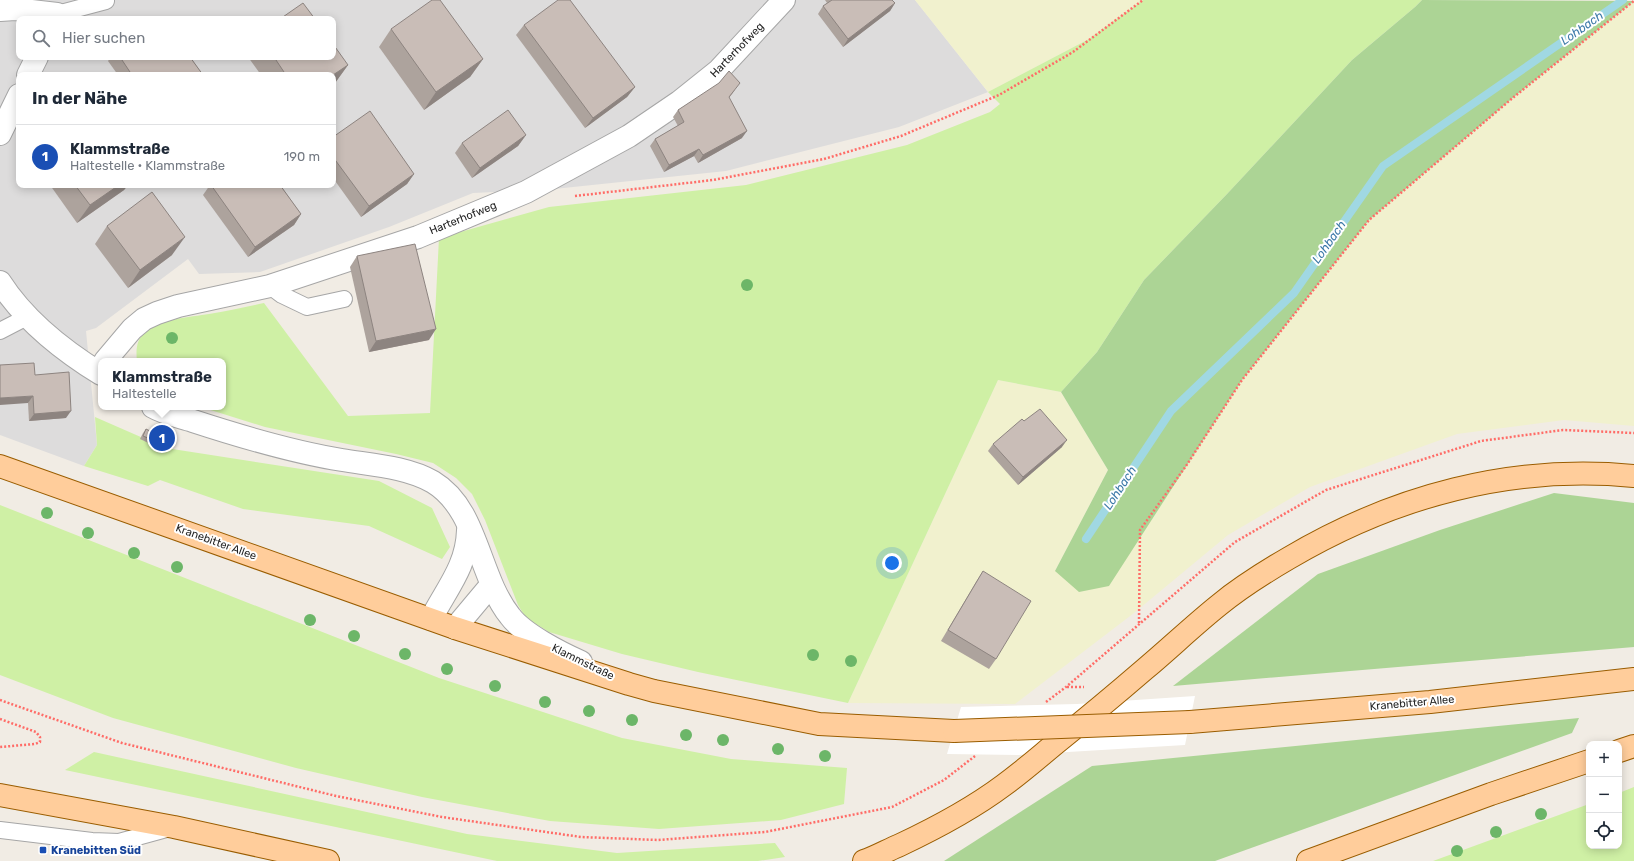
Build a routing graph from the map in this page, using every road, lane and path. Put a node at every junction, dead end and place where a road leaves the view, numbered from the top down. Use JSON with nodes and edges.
{"nodes":[{"id":1,"x":784,"y":0,"type":"edge"},
{"id":2,"x":1143,"y":0,"type":"edge"},
{"id":3,"x":106,"y":1,"type":"edge"},
{"id":4,"x":1634,"y":1,"type":"edge"},
{"id":5,"x":0,"y":10,"type":"edge"},
{"id":6,"x":59,"y":11,"type":"edge"},
{"id":7,"x":36,"y":60,"type":"edge"},
{"id":8,"x":30,"y":72,"type":"edge"},
{"id":9,"x":16,"y":101,"type":"edge"},
{"id":10,"x":0,"y":134,"type":"edge"},
{"id":11,"x":570,"y":196,"type":"dead end"},
{"id":12,"x":0,"y":282,"type":"edge"},
{"id":13,"x":270,"y":286,"type":"junction"},
{"id":14,"x":344,"y":299,"type":"dead end"},
{"id":15,"x":26,"y":317,"type":"junction"},
{"id":16,"x":0,"y":331,"type":"edge"},
{"id":17,"x":109,"y":358,"type":"edge"},
{"id":18,"x":98,"y":367,"type":"edge"},
{"id":19,"x":163,"y":410,"type":"edge"},
{"id":20,"x":1634,"y":433,"type":"edge"},
{"id":21,"x":0,"y":466,"type":"edge"},
{"id":22,"x":1634,"y":476,"type":"edge"},
{"id":23,"x":468,"y":526,"type":"junction"},
{"id":24,"x":491,"y":585,"type":"junction"},
{"id":25,"x":431,"y":619,"type":"junction"},
{"id":26,"x":1138,"y":623,"type":"junction"},
{"id":27,"x":455,"y":628,"type":"junction"},
{"id":28,"x":1634,"y":679,"type":"edge"},
{"id":29,"x":629,"y":684,"type":"junction"},
{"id":30,"x":0,"y":700,"type":"edge"},
{"id":31,"x":1046,"y":702,"type":"dead end"},
{"id":32,"x":0,"y":719,"type":"edge"},
{"id":33,"x":1634,"y":746,"type":"edge"},
{"id":34,"x":0,"y":747,"type":"edge"},
{"id":35,"x":1622,"y":750,"type":"edge"},
{"id":36,"x":976,"y":756,"type":"dead end"},
{"id":37,"x":1586,"y":762,"type":"edge"},
{"id":38,"x":0,"y":795,"type":"edge"},
{"id":39,"x":174,"y":827,"type":"junction"},
{"id":40,"x":0,"y":830,"type":"edge"},
{"id":41,"x":328,"y":861,"type":"edge"},
{"id":42,"x":864,"y":861,"type":"edge"},
{"id":43,"x":1308,"y":861,"type":"edge"}],
"edges":[{"from":1,"to":13,"type":"street","name":"Harterhofweg"},
{"from":2,"to":11,"type":"path"},
{"from":3,"to":6,"type":"lane"},
{"from":4,"to":26,"type":"path"},
{"from":5,"to":6,"type":"street"},
{"from":7,"to":8,"type":"street"},
{"from":9,"to":10,"type":"street"},
{"from":12,"to":15,"type":"street"},
{"from":13,"to":14,"type":"lane"},
{"from":13,"to":17,"type":"street","name":"Harterhofweg"},
{"from":15,"to":16,"type":"lane"},
{"from":15,"to":18,"type":"street"},
{"from":19,"to":23,"type":"street","name":"Klammstraße"},
{"from":20,"to":26,"type":"path"},
{"from":21,"to":25,"type":"main road","name":"Kranebitter Allee"},
{"from":22,"to":42,"type":"main road"},
{"from":23,"to":24,"type":"street","name":"Klammstraße"},
{"from":23,"to":25,"type":"street","name":"Klammstraße"},
{"from":24,"to":27,"type":"street"},
{"from":24,"to":29,"type":"street","name":"Klammstraße"},
{"from":25,"to":27,"type":"main road","name":"Kranebitter Allee"},
{"from":26,"to":31,"type":"path"},
{"from":27,"to":29,"type":"main road","name":"Kranebitter Allee"},
{"from":28,"to":29,"type":"main road","name":"Kranebitter Allee","bridge":true},
{"from":30,"to":36,"type":"path"},
{"from":32,"to":34,"type":"path"},
{"from":33,"to":35,"type":"main road"},
{"from":37,"to":43,"type":"main road"},
{"from":38,"to":39,"type":"main road"},
{"from":39,"to":40,"type":"lane"},
{"from":39,"to":41,"type":"main road"}]}
